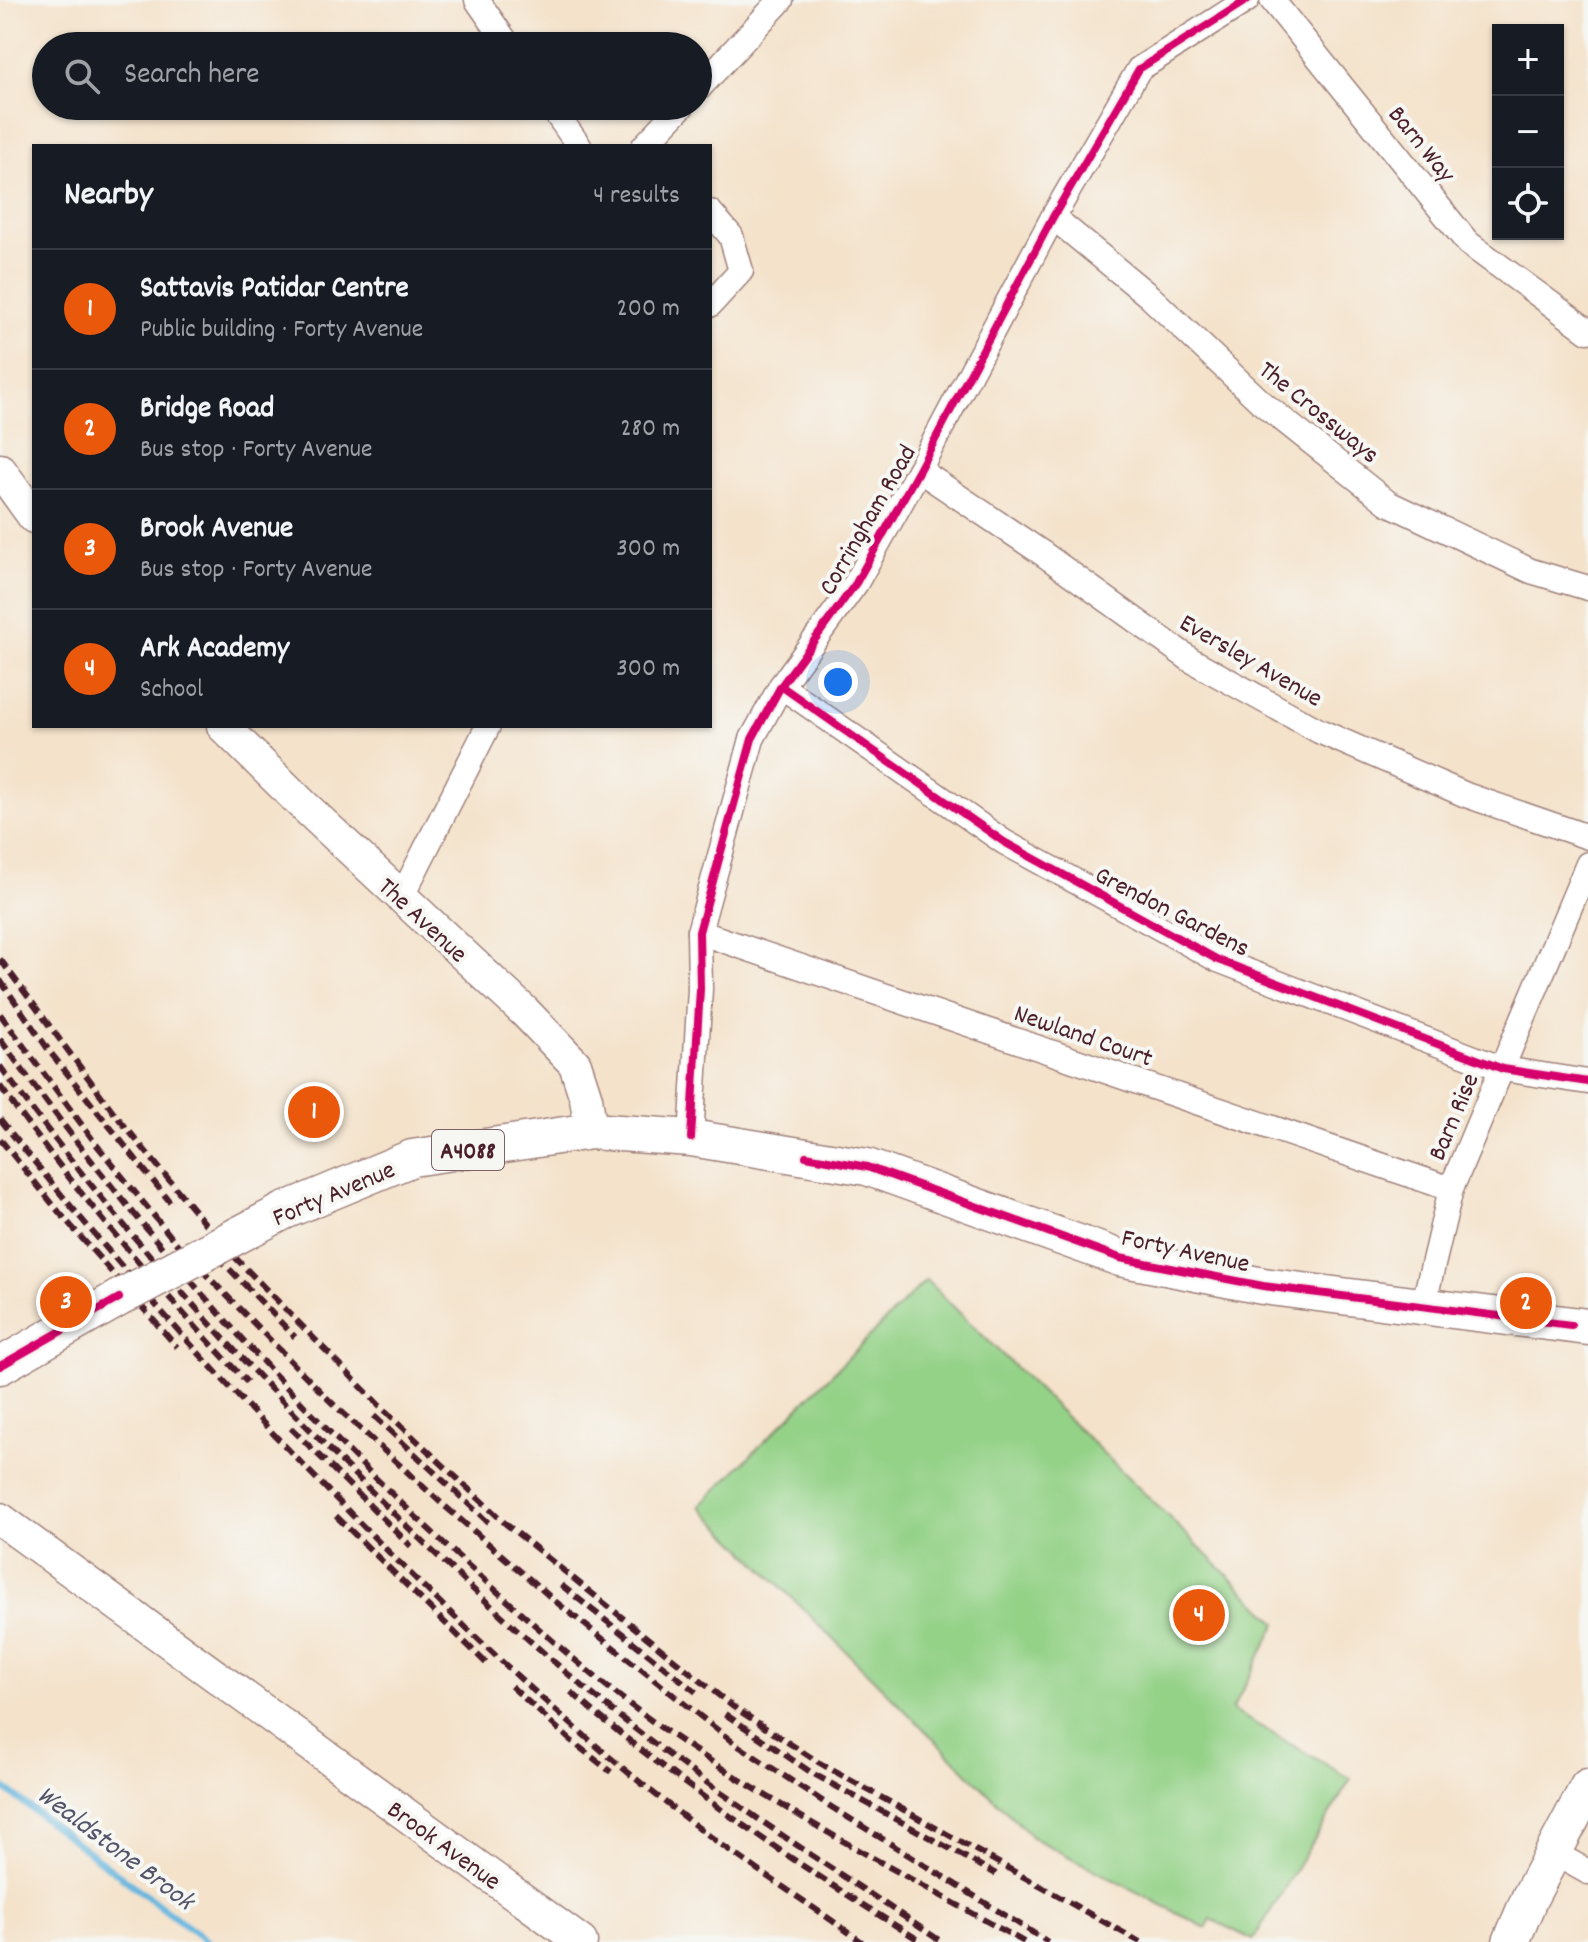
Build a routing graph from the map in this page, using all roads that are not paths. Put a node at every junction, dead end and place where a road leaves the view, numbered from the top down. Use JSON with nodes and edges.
{"nodes":[{"id":1,"x":477,"y":0,"type":"edge"},
{"id":2,"x":781,"y":0,"type":"edge"},
{"id":3,"x":1247,"y":0,"type":"edge"},
{"id":4,"x":1272,"y":0,"type":"edge"},
{"id":5,"x":499,"y":32,"type":"edge"},
{"id":6,"x":712,"y":74,"type":"edge"},
{"id":7,"x":561,"y":120,"type":"edge"},
{"id":8,"x":670,"y":120,"type":"edge"},
{"id":9,"x":578,"y":144,"type":"edge"},
{"id":10,"x":649,"y":144,"type":"edge"},
{"id":11,"x":712,"y":214,"type":"edge"},
{"id":12,"x":1053,"y":217,"type":"junction"},
{"id":13,"x":712,"y":303,"type":"edge"},
{"id":14,"x":1588,"y":331,"type":"edge"},
{"id":15,"x":0,"y":470,"type":"edge"},
{"id":16,"x":919,"y":470,"type":"junction"},
{"id":17,"x":32,"y":514,"type":"edge"},
{"id":18,"x":1588,"y":588,"type":"edge"},
{"id":19,"x":781,"y":686,"type":"junction"},
{"id":20,"x":225,"y":728,"type":"edge"},
{"id":21,"x":487,"y":728,"type":"edge"},
{"id":22,"x":1588,"y":837,"type":"edge"},
{"id":23,"x":1588,"y":864,"type":"edge"},
{"id":24,"x":401,"y":898,"type":"junction"},
{"id":25,"x":699,"y":932,"type":"junction"},
{"id":26,"x":1503,"y":1069,"type":"junction"},
{"id":27,"x":1588,"y":1082,"type":"edge"},
{"id":28,"x":591,"y":1131,"type":"junction"},
{"id":29,"x":691,"y":1138,"type":"junction"},
{"id":30,"x":1451,"y":1189,"type":"junction"},
{"id":31,"x":1423,"y":1307,"type":"junction"},
{"id":32,"x":1588,"y":1327,"type":"edge"},
{"id":33,"x":0,"y":1366,"type":"edge"},
{"id":34,"x":0,"y":1519,"type":"edge"},
{"id":35,"x":1588,"y":1787,"type":"edge"},
{"id":36,"x":1554,"y":1853,"type":"junction"},
{"id":37,"x":1588,"y":1872,"type":"edge"},
{"id":38,"x":581,"y":1942,"type":"edge"},
{"id":39,"x":1511,"y":1942,"type":"edge"}],
"edges":[{"from":1,"to":5,"type":"street"},
{"from":2,"to":6,"type":"street"},
{"from":3,"to":12,"type":"street","name":"Corringham Road"},
{"from":4,"to":14,"type":"street","name":"Barn Way"},
{"from":7,"to":9,"type":"street"},
{"from":8,"to":10,"type":"street"},
{"from":11,"to":13,"type":"street"},
{"from":12,"to":16,"type":"street","name":"Corringham Road"},
{"from":12,"to":18,"type":"street","name":"The Crossways"},
{"from":15,"to":17,"type":"street"},
{"from":16,"to":19,"type":"street","name":"Corringham Road"},
{"from":16,"to":22,"type":"street","name":"Eversley Avenue"},
{"from":19,"to":25,"type":"street","name":"Corringham Road"},
{"from":19,"to":26,"type":"street","name":"Grendon Gardens"},
{"from":20,"to":24,"type":"street","name":"The Avenue"},
{"from":21,"to":24,"type":"street"},
{"from":23,"to":26,"type":"street","name":"Barn Rise"},
{"from":24,"to":28,"type":"street","name":"The Avenue"},
{"from":25,"to":29,"type":"street","name":"Corringham Road"},
{"from":25,"to":30,"type":"street","name":"Newland Court"},
{"from":26,"to":27,"type":"street","name":"Grendon Gardens"},
{"from":26,"to":30,"type":"street","name":"Barn Rise"},
{"from":28,"to":29,"type":"main road","name":"Forty Avenue","number":"A4088"},
{"from":28,"to":33,"type":"main road","name":"Forty Avenue","number":"A4088","bridge":true},
{"from":29,"to":31,"type":"main road","name":"Forty Avenue","number":"A4088"},
{"from":30,"to":31,"type":"street","name":"Barn Rise"},
{"from":31,"to":32,"type":"main road","name":"Forty Avenue","number":"A4088"},
{"from":34,"to":38,"type":"street","name":"Brook Avenue"},
{"from":35,"to":36,"type":"main road"},
{"from":36,"to":37,"type":"street"},
{"from":36,"to":39,"type":"main road"}]}
